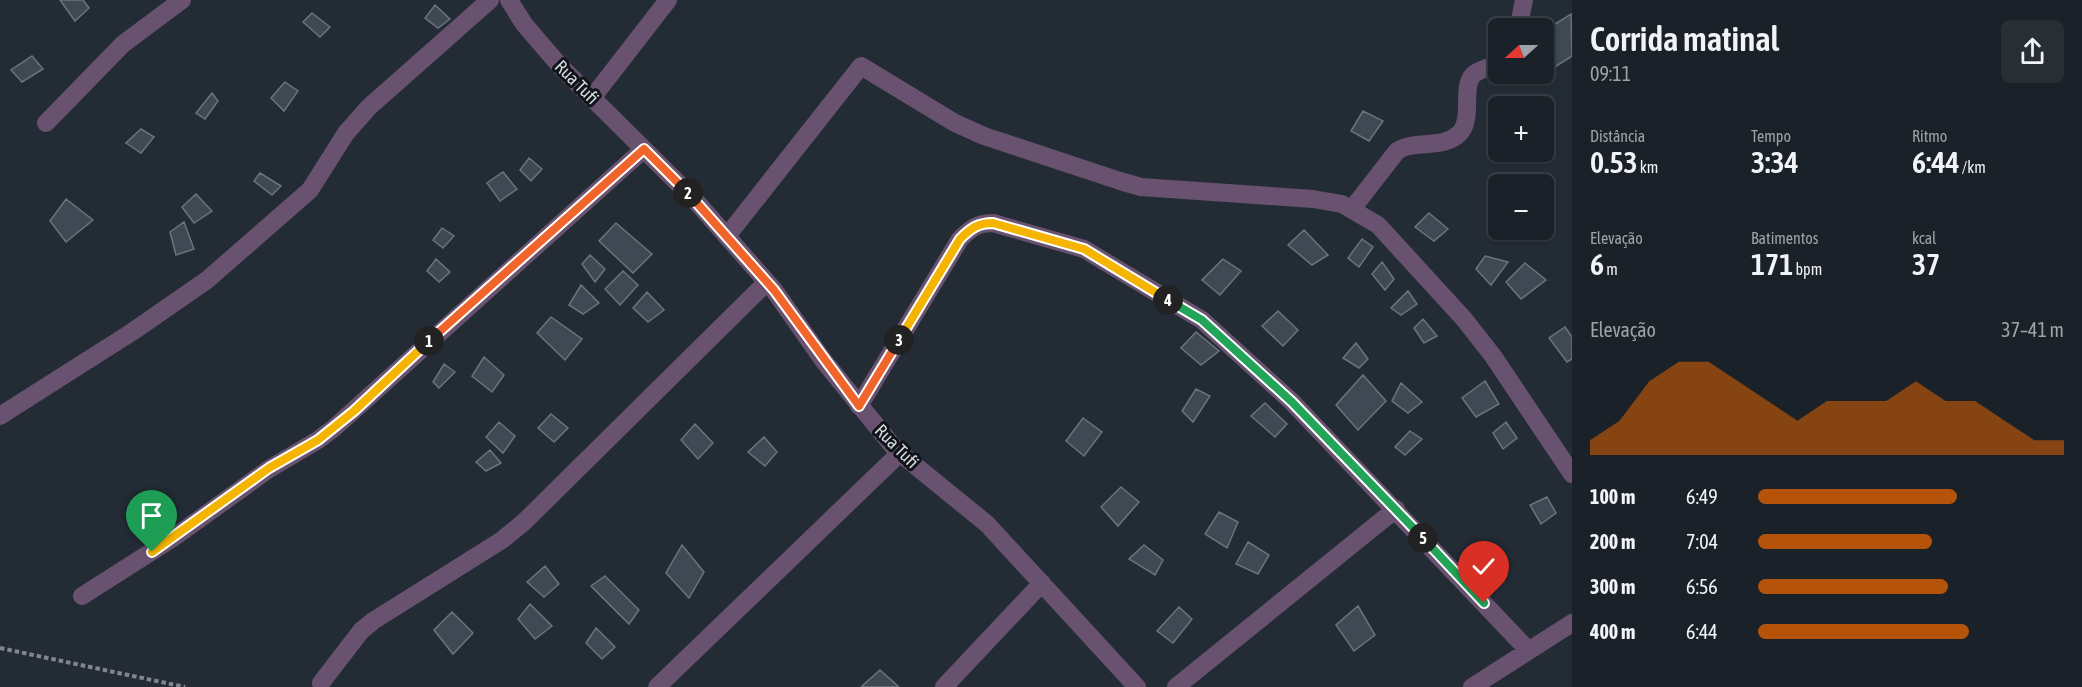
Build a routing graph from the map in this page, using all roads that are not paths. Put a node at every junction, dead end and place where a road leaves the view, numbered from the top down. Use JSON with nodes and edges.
{"nodes":[{"id":1,"x":182,"y":0,"type":"edge"},
{"id":2,"x":490,"y":0,"type":"edge"},
{"id":3,"x":509,"y":0,"type":"edge"},
{"id":4,"x":668,"y":0,"type":"edge"},
{"id":5,"x":1524,"y":0,"type":"edge"},
{"id":6,"x":1521,"y":18,"type":"edge"},
{"id":7,"x":1488,"y":68,"type":"edge"},
{"id":8,"x":592,"y":98,"type":"junction"},
{"id":9,"x":46,"y":123,"type":"dead end"},
{"id":10,"x":644,"y":149,"type":"junction"},
{"id":11,"x":1352,"y":209,"type":"junction"},
{"id":12,"x":727,"y":236,"type":"junction"},
{"id":13,"x":767,"y":282,"type":"junction"},
{"id":14,"x":859,"y":406,"type":"junction"},
{"id":15,"x":0,"y":416,"type":"edge"},
{"id":16,"x":900,"y":453,"type":"junction"},
{"id":17,"x":1572,"y":474,"type":"edge"},
{"id":18,"x":1396,"y":509,"type":"junction"},
{"id":19,"x":1042,"y":584,"type":"junction"},
{"id":20,"x":82,"y":596,"type":"dead end"},
{"id":21,"x":1572,"y":623,"type":"edge"},
{"id":22,"x":1528,"y":650,"type":"junction"},
{"id":23,"x":321,"y":683,"type":"dead end"},
{"id":24,"x":657,"y":687,"type":"edge"},
{"id":25,"x":944,"y":687,"type":"edge"},
{"id":26,"x":1137,"y":687,"type":"edge"},
{"id":27,"x":1176,"y":687,"type":"edge"},
{"id":28,"x":1472,"y":687,"type":"edge"}],
"edges":[{"from":1,"to":9,"type":"street"},
{"from":2,"to":15,"type":"street"},
{"from":3,"to":8,"type":"street","name":"Rua Tufi"},
{"from":4,"to":8,"type":"street"},
{"from":5,"to":6,"type":"street"},
{"from":7,"to":11,"type":"street"},
{"from":8,"to":10,"type":"street","name":"Rua Tufi"},
{"from":10,"to":12,"type":"street","name":"Rua Tufi"},
{"from":10,"to":20,"type":"street"},
{"from":11,"to":12,"type":"street"},
{"from":11,"to":17,"type":"street"},
{"from":12,"to":13,"type":"street","name":"Rua Tufi"},
{"from":13,"to":14,"type":"street","name":"Rua Tufi"},
{"from":13,"to":23,"type":"street"},
{"from":14,"to":16,"type":"street","name":"Rua Tufi"},
{"from":14,"to":18,"type":"street"},
{"from":16,"to":19,"type":"street","name":"Rua Tufi"},
{"from":16,"to":24,"type":"street"},
{"from":18,"to":22,"type":"street"},
{"from":18,"to":27,"type":"street"},
{"from":19,"to":25,"type":"street"},
{"from":19,"to":26,"type":"street","name":"Rua Tufi"},
{"from":21,"to":22,"type":"street"},
{"from":22,"to":28,"type":"street"}]}
